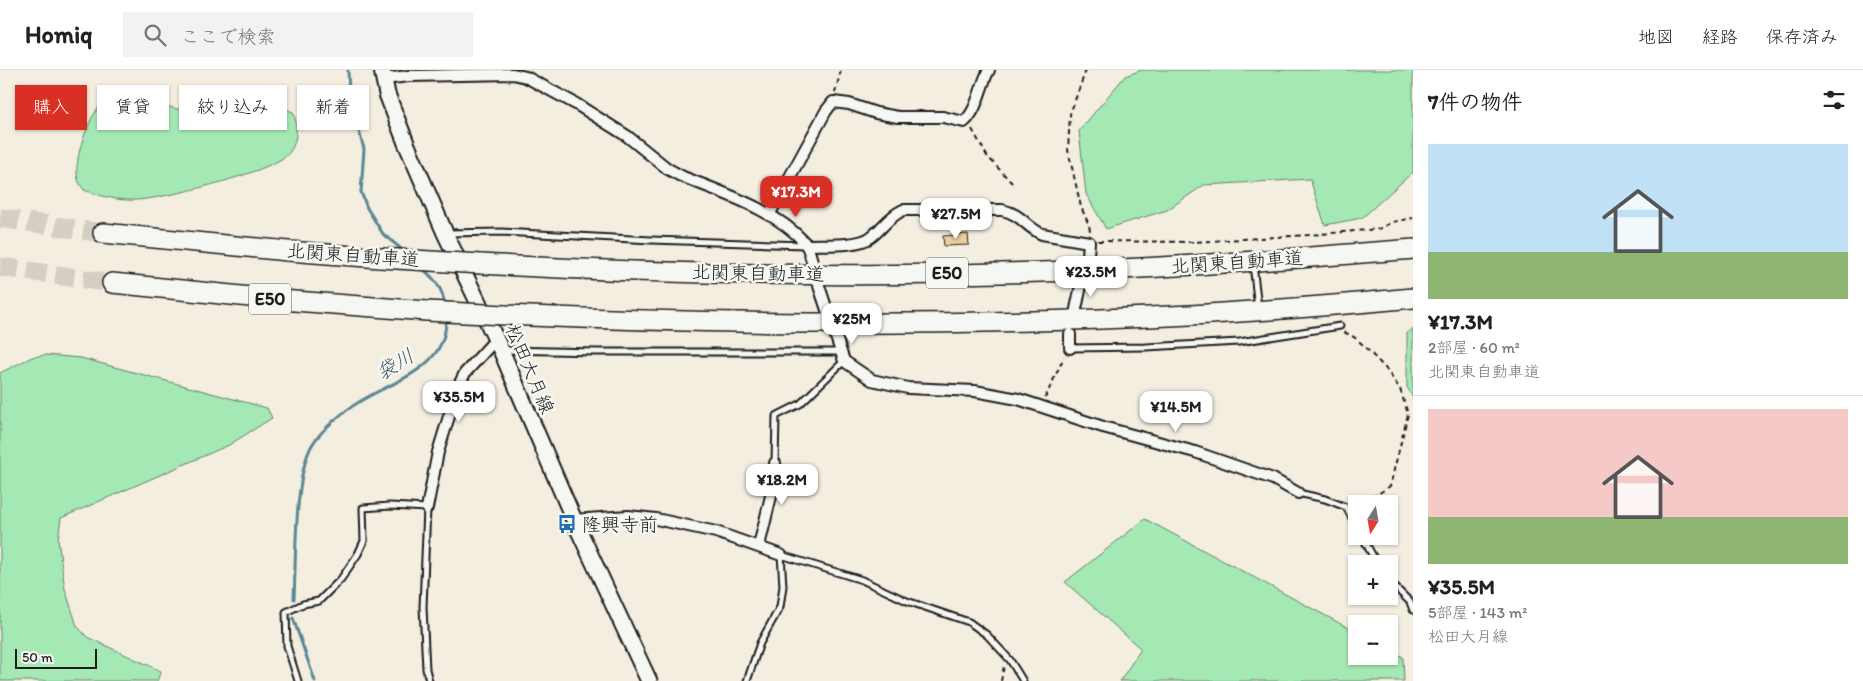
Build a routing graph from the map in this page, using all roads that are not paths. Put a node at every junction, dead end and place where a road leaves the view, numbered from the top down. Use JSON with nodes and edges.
{"nodes":[{"id":1,"x":989,"y":70,"type":"edge"},
{"id":2,"x":383,"y":75,"type":"edge"},
{"id":3,"x":769,"y":215,"type":"junction"},
{"id":4,"x":103,"y":233,"type":"tunnel mouth"},
{"id":5,"x":445,"y":233,"type":"junction"},
{"id":6,"x":806,"y":244,"type":"junction"},
{"id":7,"x":1413,"y":249,"type":"edge"},
{"id":8,"x":1088,"y":255,"type":"dead end"},
{"id":9,"x":812,"y":261,"type":"dead end"},
{"id":10,"x":1252,"y":261,"type":"junction"},
{"id":11,"x":1082,"y":281,"type":"dead end"},
{"id":12,"x":112,"y":282,"type":"tunnel mouth"},
{"id":13,"x":819,"y":286,"type":"dead end"},
{"id":14,"x":1413,"y":298,"type":"edge"},
{"id":15,"x":1076,"y":309,"type":"dead end"},
{"id":16,"x":1259,"y":311,"type":"junction"},
{"id":17,"x":828,"y":314,"type":"dead end"},
{"id":18,"x":1340,"y":326,"type":"road end"},
{"id":19,"x":1070,"y":334,"type":"dead end"},
{"id":20,"x":836,"y":337,"type":"dead end"},
{"id":21,"x":499,"y":345,"type":"junction"},
{"id":22,"x":1070,"y":348,"type":"joint"},
{"id":23,"x":842,"y":357,"type":"junction"},
{"id":24,"x":775,"y":462,"type":"joint"},
{"id":25,"x":1298,"y":492,"type":"joint"},
{"id":26,"x":427,"y":508,"type":"junction"},
{"id":27,"x":1348,"y":511,"type":"edge"},
{"id":28,"x":574,"y":520,"type":"junction"},
{"id":29,"x":759,"y":546,"type":"junction"},
{"id":30,"x":781,"y":555,"type":"junction"},
{"id":31,"x":1398,"y":590,"type":"edge"},
{"id":32,"x":1413,"y":610,"type":"edge"},
{"id":33,"x":298,"y":681,"type":"edge"},
{"id":34,"x":429,"y":681,"type":"edge"},
{"id":35,"x":649,"y":681,"type":"edge"},
{"id":36,"x":747,"y":681,"type":"edge"},
{"id":37,"x":1023,"y":681,"type":"edge"}],
"edges":[{"from":1,"to":3,"type":"street"},
{"from":2,"to":3,"type":"street"},
{"from":2,"to":5,"type":"main road","name":"松田大月線"},
{"from":3,"to":6,"type":"street"},
{"from":4,"to":10,"type":"highway","name":"北関東自動車道","number":"E50","bridge":true},
{"from":5,"to":6,"type":"lane"},
{"from":5,"to":21,"type":"main road","name":"松田大月線"},
{"from":6,"to":8,"type":"street"},
{"from":6,"to":9,"type":"street"},
{"from":7,"to":10,"type":"highway","name":"北関東自動車道","number":"E50"},
{"from":10,"to":16,"type":"lane"},
{"from":11,"to":15,"type":"street"},
{"from":12,"to":16,"type":"highway","number":"E50","bridge":true},
{"from":13,"to":17,"type":"street"},
{"from":14,"to":16,"type":"highway","number":"E50"},
{"from":18,"to":22,"type":"lane"},
{"from":19,"to":22,"type":"street"},
{"from":20,"to":23,"type":"street"},
{"from":21,"to":23,"type":"lane"},
{"from":21,"to":26,"type":"street"},
{"from":21,"to":28,"type":"main road","name":"松田大月線"},
{"from":23,"to":24,"type":"lane"},
{"from":23,"to":25,"type":"street"},
{"from":24,"to":29,"type":"street"},
{"from":25,"to":27,"type":"lane"},
{"from":26,"to":33,"type":"lane"},
{"from":26,"to":34,"type":"lane"},
{"from":28,"to":29,"type":"street"},
{"from":28,"to":35,"type":"main road","name":"松田大月線"},
{"from":29,"to":30,"type":"street"},
{"from":30,"to":36,"type":"lane"},
{"from":30,"to":37,"type":"lane"},
{"from":31,"to":32,"type":"lane"}]}
